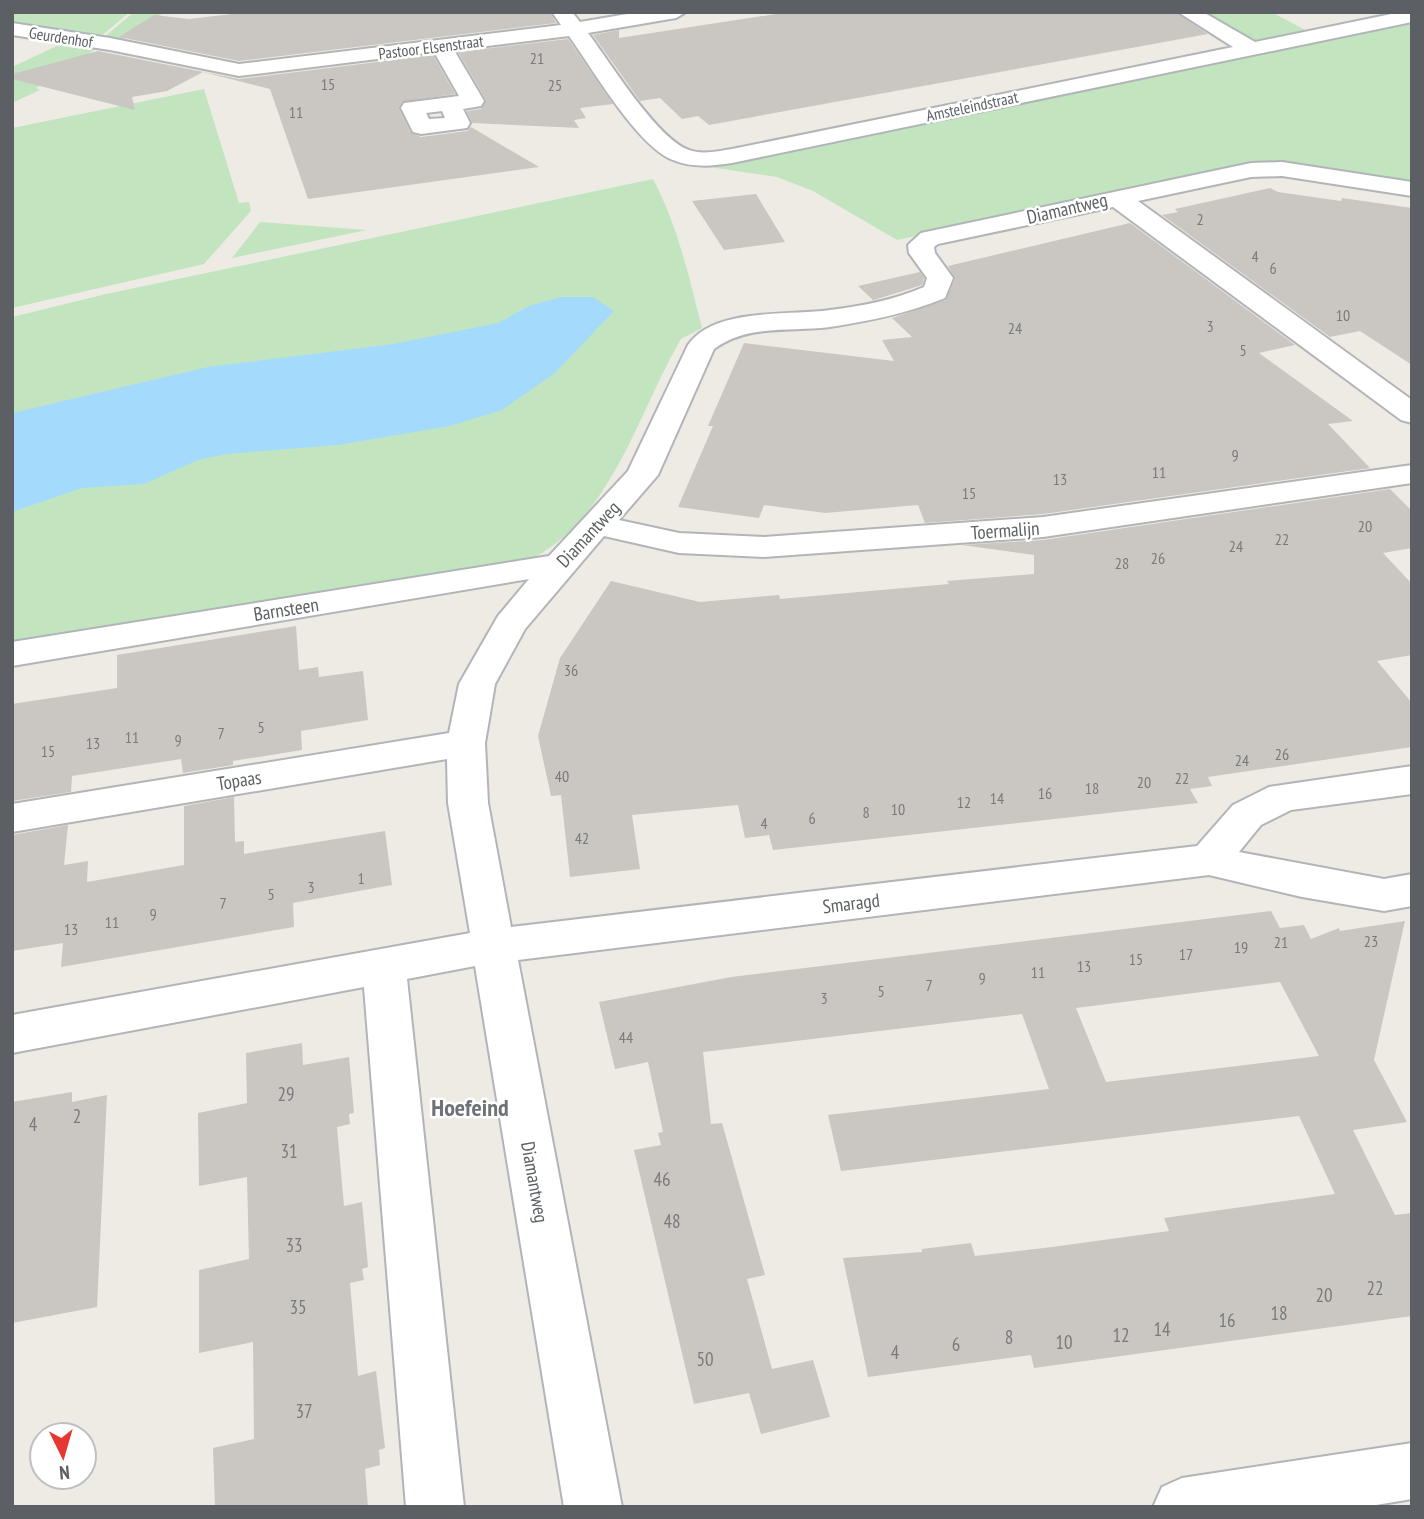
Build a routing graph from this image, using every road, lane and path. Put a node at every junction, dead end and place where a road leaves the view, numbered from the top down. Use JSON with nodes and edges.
{"nodes":[{"id":1,"x":676,"y":12,"type":"edge"},
{"id":2,"x":1188,"y":12,"type":"edge"},
{"id":3,"x":1412,"y":16,"type":"edge"},
{"id":4,"x":568,"y":21,"type":"edge"},
{"id":5,"x":12,"y":29,"type":"edge"},
{"id":6,"x":110,"y":44,"type":"joint"},
{"id":7,"x":441,"y":46,"type":"junction"},
{"id":8,"x":1250,"y":48,"type":"junction"},
{"id":9,"x":450,"y":104,"type":"dead end"},
{"id":10,"x":1412,"y":189,"type":"edge"},
{"id":11,"x":1116,"y":197,"type":"junction"},
{"id":12,"x":1412,"y":414,"type":"edge"},
{"id":13,"x":1412,"y":474,"type":"edge"},
{"id":14,"x":598,"y":525,"type":"junction"},
{"id":15,"x":560,"y":564,"type":"junction"},
{"id":16,"x":12,"y":654,"type":"edge"},
{"id":17,"x":466,"y":743,"type":"junction"},
{"id":18,"x":1412,"y":780,"type":"edge"},
{"id":19,"x":12,"y":818,"type":"edge"},
{"id":20,"x":1209,"y":860,"type":"junction"},
{"id":21,"x":1412,"y":890,"type":"edge"},
{"id":22,"x":493,"y":946,"type":"junction"},
{"id":23,"x":384,"y":967,"type":"junction"},
{"id":24,"x":12,"y":1034,"type":"edge"},
{"id":25,"x":1412,"y":1471,"type":"edge"},
{"id":26,"x":435,"y":1507,"type":"edge"},
{"id":27,"x":593,"y":1507,"type":"edge"},
{"id":28,"x":1182,"y":1507,"type":"edge"}],
"edges":[{"from":1,"to":4,"type":"street","name":"Pastoor Elsenstraat"},
{"from":2,"to":8,"type":"street"},
{"from":3,"to":8,"type":"street","name":"Amsteleindstraat"},
{"from":4,"to":7,"type":"street","name":"Pastoor Elsenstraat"},
{"from":4,"to":8,"type":"street","name":"Amsteleindstraat"},
{"from":5,"to":6,"type":"street","name":"Geurdenhof"},
{"from":6,"to":7,"type":"street","name":"Pastoor Elsenstraat"},
{"from":7,"to":9,"type":"street"},
{"from":10,"to":11,"type":"street","name":"Diamantweg"},
{"from":11,"to":12,"type":"street"},
{"from":11,"to":14,"type":"street","name":"Diamantweg"},
{"from":13,"to":14,"type":"street","name":"Toermalijn"},
{"from":14,"to":15,"type":"street","name":"Diamantweg"},
{"from":15,"to":16,"type":"street","name":"Barnsteen"},
{"from":15,"to":17,"type":"street","name":"Diamantweg"},
{"from":17,"to":19,"type":"street","name":"Topaas"},
{"from":17,"to":22,"type":"street","name":"Diamantweg"},
{"from":18,"to":20,"type":"street"},
{"from":20,"to":21,"type":"street","name":"Smaragd"},
{"from":20,"to":22,"type":"street","name":"Smaragd"},
{"from":22,"to":23,"type":"street"},
{"from":22,"to":27,"type":"street","name":"Diamantweg"},
{"from":23,"to":24,"type":"street"},
{"from":23,"to":26,"type":"street"},
{"from":25,"to":28,"type":"street"}]}
